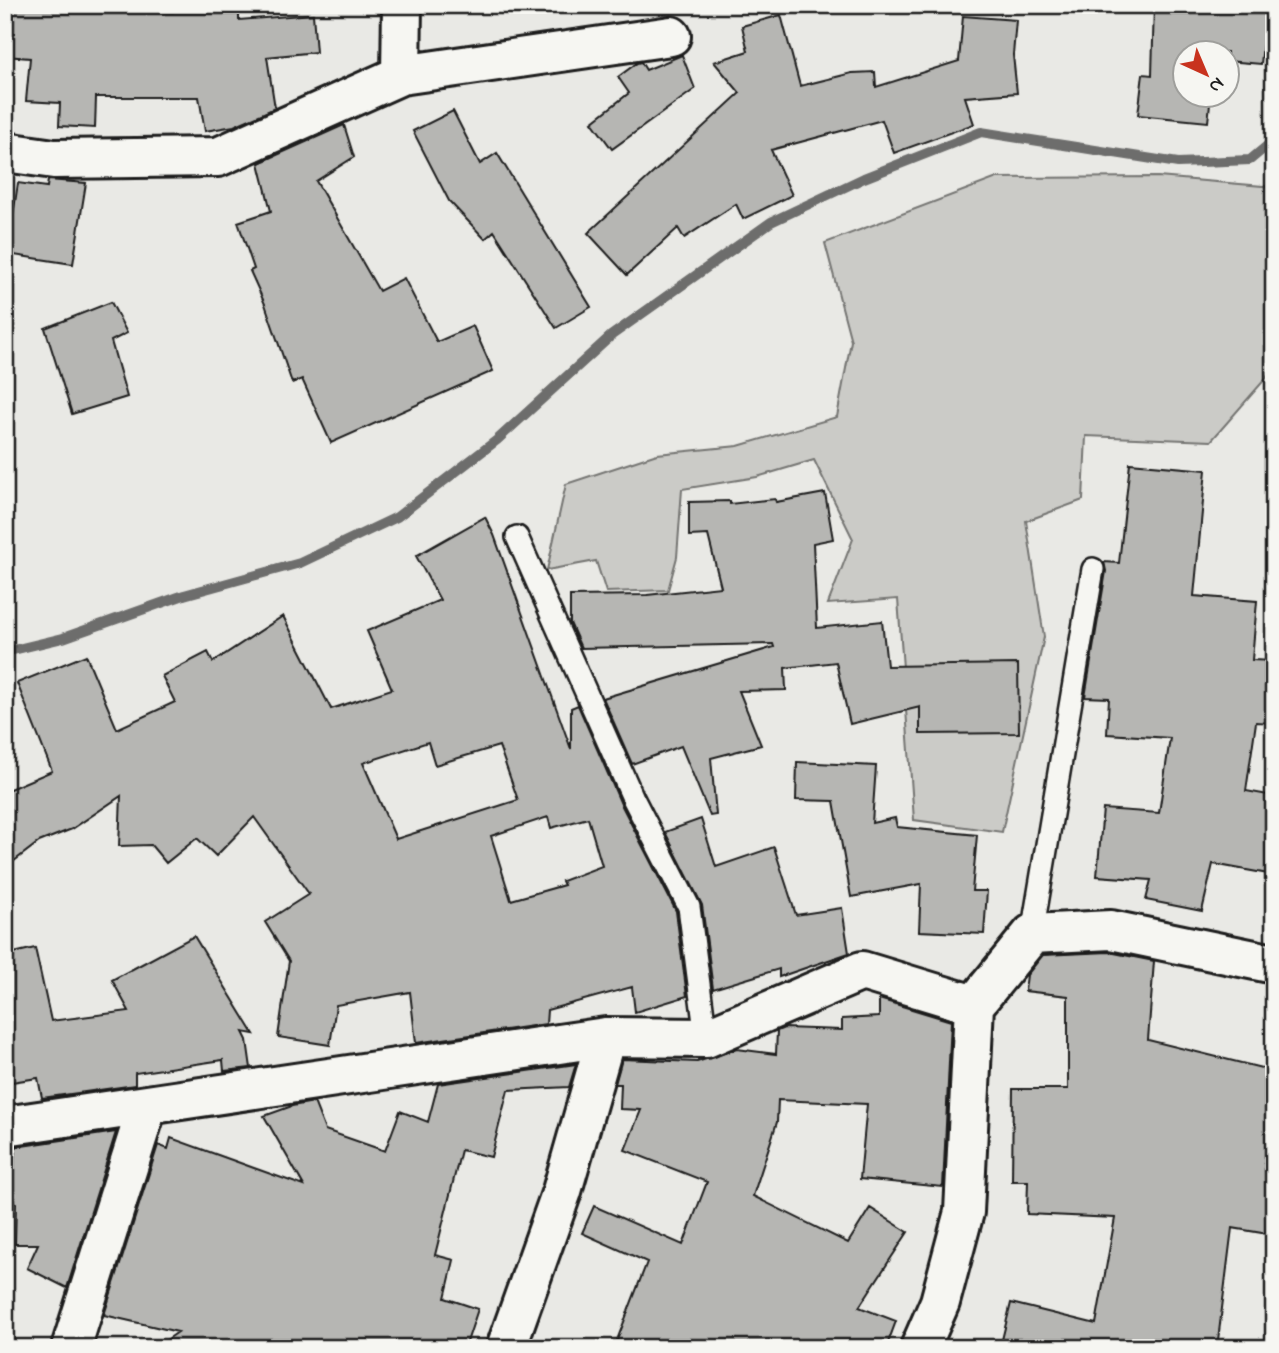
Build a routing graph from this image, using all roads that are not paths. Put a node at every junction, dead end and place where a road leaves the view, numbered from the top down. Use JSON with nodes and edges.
{"nodes":[{"id":1,"x":402,"y":5,"type":"edge"},
{"id":2,"x":671,"y":36,"type":"dead end"},
{"id":3,"x":401,"y":75,"type":"junction"},
{"id":4,"x":5,"y":152,"type":"edge"},
{"id":5,"x":517,"y":537,"type":"dead end"},
{"id":6,"x":1093,"y":569,"type":"dead end"},
{"id":7,"x":1032,"y":934,"type":"junction"},
{"id":8,"x":1274,"y":964,"type":"edge"},
{"id":9,"x":974,"y":1005,"type":"junction"},
{"id":10,"x":606,"y":1037,"type":"junction"},
{"id":11,"x":706,"y":1038,"type":"junction"},
{"id":12,"x":147,"y":1107,"type":"junction"},
{"id":13,"x":5,"y":1126,"type":"edge"},
{"id":14,"x":71,"y":1348,"type":"edge"},
{"id":15,"x":506,"y":1348,"type":"edge"},
{"id":16,"x":920,"y":1348,"type":"edge"}],
"edges":[{"from":1,"to":3,"type":"street"},
{"from":2,"to":3,"type":"street"},
{"from":3,"to":4,"type":"street"},
{"from":5,"to":11,"type":"lane"},
{"from":6,"to":7,"type":"lane"},
{"from":7,"to":8,"type":"street"},
{"from":7,"to":9,"type":"street"},
{"from":9,"to":11,"type":"street"},
{"from":9,"to":16,"type":"street"},
{"from":10,"to":11,"type":"street"},
{"from":10,"to":12,"type":"street"},
{"from":10,"to":15,"type":"street"},
{"from":12,"to":13,"type":"street"},
{"from":12,"to":14,"type":"street"}]}
